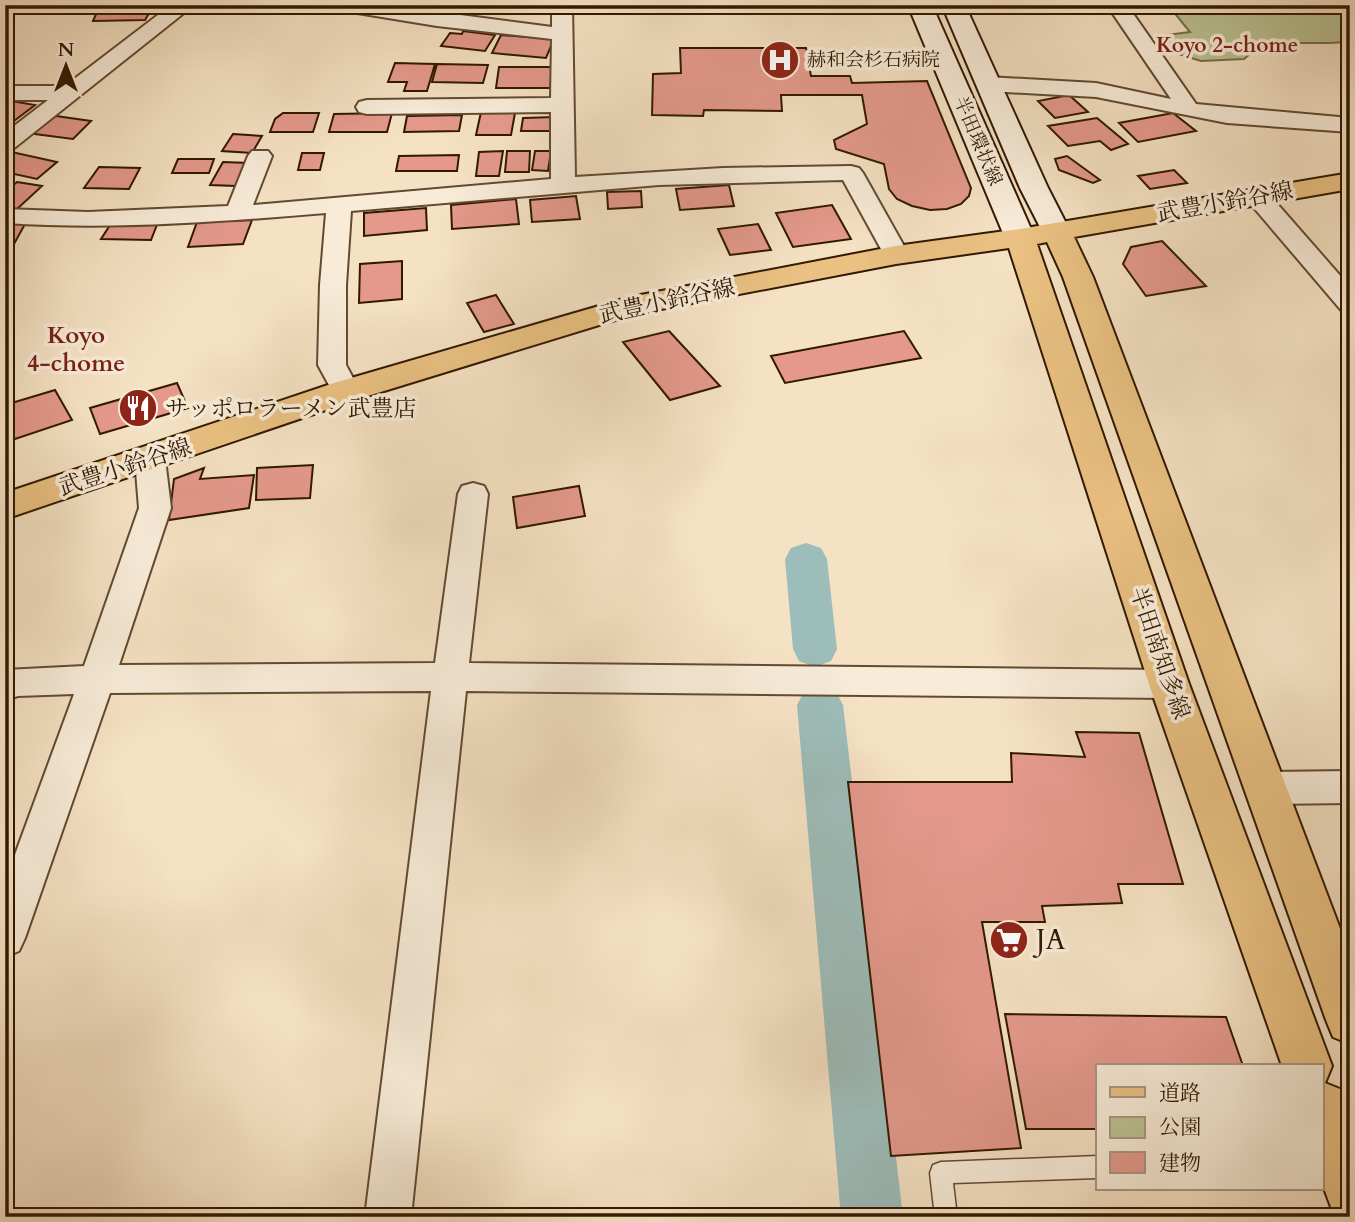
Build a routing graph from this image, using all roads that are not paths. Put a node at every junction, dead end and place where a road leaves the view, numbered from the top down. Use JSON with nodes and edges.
{"nodes":[{"id":1,"x":184,"y":5,"type":"edge"},
{"id":2,"x":345,"y":5,"type":"edge"},
{"id":3,"x":562,"y":5,"type":"edge"},
{"id":4,"x":920,"y":5,"type":"edge"},
{"id":5,"x":953,"y":5,"type":"edge"},
{"id":6,"x":1117,"y":5,"type":"edge"},
{"id":7,"x":562,"y":34,"type":"junction"},
{"id":8,"x":988,"y":84,"type":"junction"},
{"id":9,"x":5,"y":93,"type":"edge"},
{"id":10,"x":71,"y":93,"type":"junction"},
{"id":11,"x":563,"y":105,"type":"junction"},
{"id":12,"x":367,"y":107,"type":"dead end"},
{"id":13,"x":1189,"y":110,"type":"junction"},
{"id":14,"x":1350,"y":125,"type":"edge"},
{"id":15,"x":5,"y":144,"type":"edge"},
{"id":16,"x":260,"y":156,"type":"dead end"},
{"id":17,"x":1350,"y":181,"type":"edge"},
{"id":18,"x":563,"y":185,"type":"junction"},
{"id":19,"x":1258,"y":197,"type":"junction"},
{"id":20,"x":339,"y":205,"type":"junction"},
{"id":21,"x":237,"y":214,"type":"junction"},
{"id":22,"x":5,"y":216,"type":"edge"},
{"id":23,"x":1038,"y":234,"type":"junction"},
{"id":24,"x":896,"y":256,"type":"junction"},
{"id":25,"x":1350,"y":304,"type":"edge"},
{"id":26,"x":346,"y":391,"type":"junction"},
{"id":27,"x":150,"y":459,"type":"junction"},
{"id":28,"x":473,"y":494,"type":"dead end"},
{"id":29,"x":5,"y":506,"type":"edge"},
{"id":30,"x":450,"y":677,"type":"junction"},
{"id":31,"x":97,"y":679,"type":"junction"},
{"id":32,"x":1169,"y":684,"type":"junction"},
{"id":33,"x":5,"y":686,"type":"edge"},
{"id":34,"x":1350,"y":787,"type":"edge"},
{"id":35,"x":1264,"y":788,"type":"junction"},
{"id":36,"x":5,"y":939,"type":"edge"},
{"id":37,"x":1350,"y":1020,"type":"edge"},
{"id":38,"x":1306,"y":1064,"type":"edge"},
{"id":39,"x":1324,"y":1115,"type":"edge"},
{"id":40,"x":1096,"y":1167,"type":"edge"},
{"id":41,"x":1337,"y":1168,"type":"edge"},
{"id":42,"x":388,"y":1217,"type":"edge"},
{"id":43,"x":946,"y":1217,"type":"edge"}],
"edges":[{"from":1,"to":10,"type":"street"},
{"from":2,"to":7,"type":"street"},
{"from":3,"to":7,"type":"street"},
{"from":4,"to":23,"type":"main road","name":"半田環状線"},
{"from":5,"to":8,"type":"main road","name":"半田環状線"},
{"from":6,"to":13,"type":"street"},
{"from":7,"to":11,"type":"street"},
{"from":8,"to":13,"type":"street"},
{"from":8,"to":23,"type":"main road","name":"半田環状線"},
{"from":9,"to":10,"type":"street"},
{"from":10,"to":15,"type":"street"},
{"from":11,"to":12,"type":"street"},
{"from":11,"to":18,"type":"street"},
{"from":13,"to":14,"type":"street"},
{"from":16,"to":21,"type":"street"},
{"from":17,"to":19,"type":"main road","name":"武豊小鈴谷線"},
{"from":18,"to":20,"type":"street"},
{"from":18,"to":24,"type":"street"},
{"from":19,"to":23,"type":"main road","name":"武豊小鈴谷線"},
{"from":19,"to":25,"type":"street"},
{"from":20,"to":21,"type":"street"},
{"from":20,"to":26,"type":"street"},
{"from":21,"to":22,"type":"street"},
{"from":23,"to":24,"type":"main road","name":"武豊小鈴谷線"},
{"from":23,"to":32,"type":"main road","name":"半田南知多線"},
{"from":23,"to":35,"type":"main road"},
{"from":24,"to":26,"type":"main road","name":"武豊小鈴谷線"},
{"from":26,"to":27,"type":"main road","name":"武豊小鈴谷線"},
{"from":27,"to":29,"type":"main road","name":"武豊小鈴谷線"},
{"from":27,"to":31,"type":"street"},
{"from":28,"to":30,"type":"street"},
{"from":30,"to":31,"type":"street"},
{"from":30,"to":32,"type":"street"},
{"from":30,"to":42,"type":"street"},
{"from":31,"to":33,"type":"street"},
{"from":31,"to":36,"type":"street"},
{"from":32,"to":38,"type":"main road","name":"半田南知多線"},
{"from":34,"to":35,"type":"street"},
{"from":35,"to":37,"type":"main road"},
{"from":39,"to":41,"type":"main road"},
{"from":40,"to":43,"type":"lane"}]}
